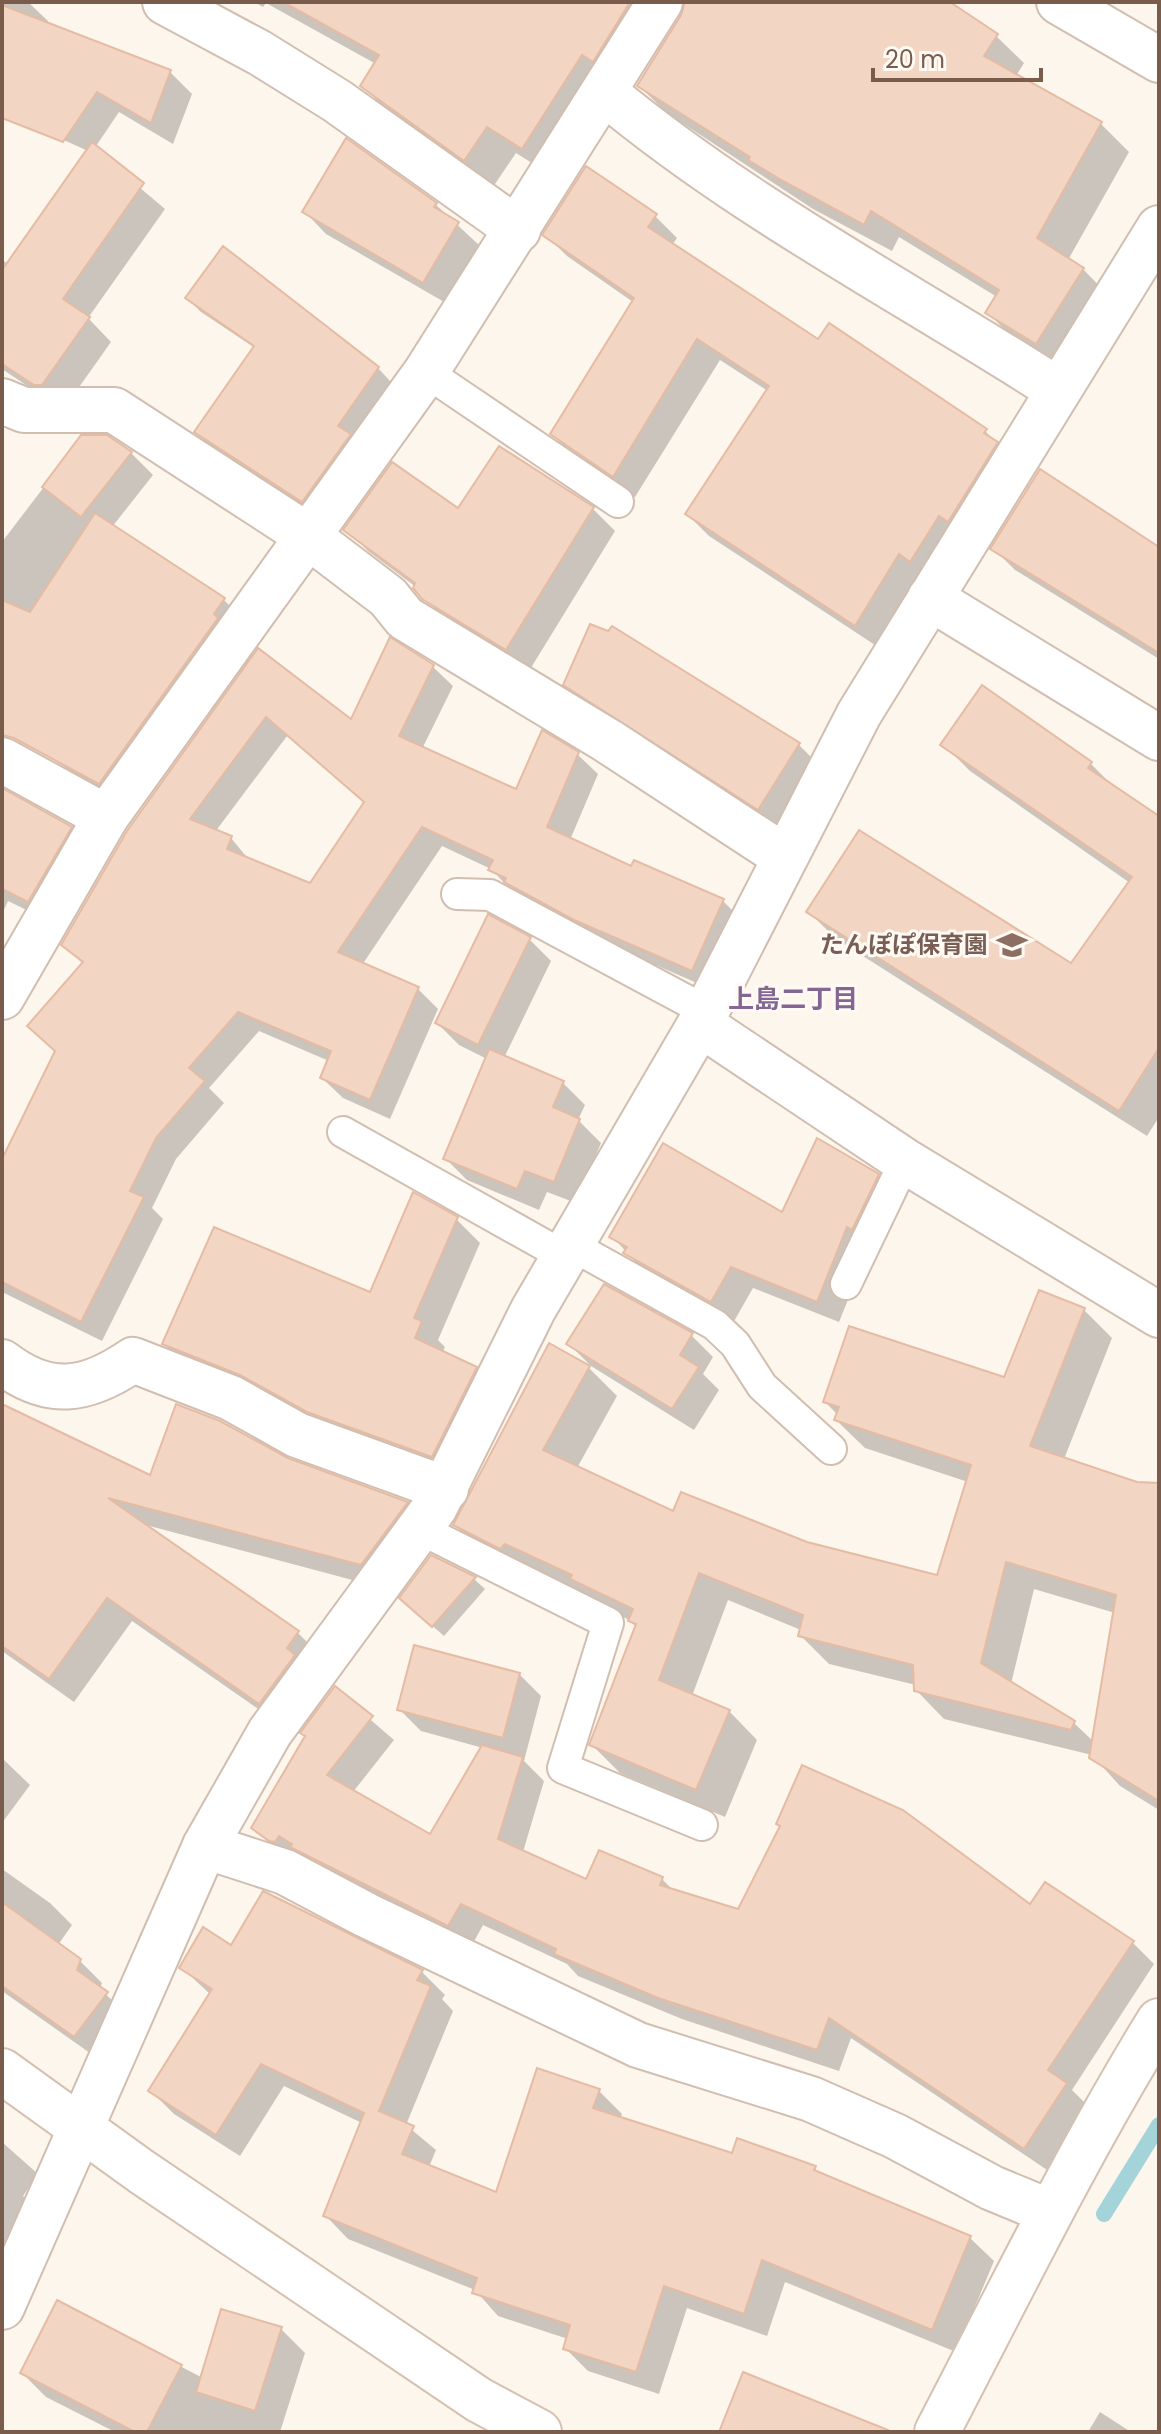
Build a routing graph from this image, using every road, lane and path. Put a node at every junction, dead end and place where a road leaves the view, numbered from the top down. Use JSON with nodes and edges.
{"nodes":[{"id":1,"x":165,"y":2,"type":"edge"},
{"id":2,"x":660,"y":2,"type":"edge"},
{"id":3,"x":1059,"y":2,"type":"edge"},
{"id":4,"x":1159,"y":60,"type":"edge"},
{"id":5,"x":604,"y":92,"type":"junction"},
{"id":6,"x":1159,"y":228,"type":"edge"},
{"id":7,"x":518,"y":230,"type":"junction"},
{"id":8,"x":426,"y":372,"type":"junction"},
{"id":9,"x":1058,"y":390,"type":"junction"},
{"id":10,"x":2,"y":401,"type":"edge"},
{"id":11,"x":618,"y":502,"type":"dead end"},
{"id":12,"x":308,"y":536,"type":"junction"},
{"id":13,"x":930,"y":598,"type":"junction"},
{"id":14,"x":1159,"y":738,"type":"edge"},
{"id":15,"x":2,"y":760,"type":"edge"},
{"id":16,"x":106,"y":817,"type":"junction"},
{"id":17,"x":785,"y":857,"type":"junction"},
{"id":18,"x":457,"y":894,"type":"dead end"},
{"id":19,"x":2,"y":997,"type":"edge"},
{"id":20,"x":703,"y":1018,"type":"junction"},
{"id":21,"x":343,"y":1132,"type":"dead end"},
{"id":22,"x":905,"y":1161,"type":"junction"},
{"id":23,"x":568,"y":1250,"type":"junction"},
{"id":24,"x":846,"y":1284,"type":"dead end"},
{"id":25,"x":1159,"y":1315,"type":"edge"},
{"id":26,"x":2,"y":1362,"type":"edge"},
{"id":27,"x":831,"y":1449,"type":"dead end"},
{"id":28,"x":446,"y":1489,"type":"junction"},
{"id":29,"x":420,"y":1529,"type":"junction"},
{"id":30,"x":702,"y":1825,"type":"dead end"},
{"id":31,"x":205,"y":1846,"type":"junction"},
{"id":32,"x":1159,"y":2021,"type":"edge"},
{"id":33,"x":2,"y":2071,"type":"edge"},
{"id":34,"x":80,"y":2126,"type":"junction"},
{"id":35,"x":1050,"y":2212,"type":"junction"},
{"id":36,"x":2,"y":2307,"type":"edge"},
{"id":37,"x":539,"y":2432,"type":"edge"},
{"id":38,"x":937,"y":2432,"type":"edge"}],
"edges":[{"from":1,"to":7,"type":"street"},
{"from":2,"to":5,"type":"street"},
{"from":3,"to":4,"type":"street"},
{"from":5,"to":7,"type":"street"},
{"from":5,"to":9,"type":"street"},
{"from":6,"to":9,"type":"street"},
{"from":7,"to":8,"type":"street"},
{"from":8,"to":11,"type":"lane"},
{"from":8,"to":12,"type":"street"},
{"from":9,"to":13,"type":"street"},
{"from":10,"to":12,"type":"street"},
{"from":12,"to":16,"type":"street"},
{"from":12,"to":17,"type":"street"},
{"from":13,"to":14,"type":"street"},
{"from":13,"to":17,"type":"street"},
{"from":15,"to":16,"type":"street"},
{"from":16,"to":19,"type":"street"},
{"from":17,"to":20,"type":"street"},
{"from":18,"to":20,"type":"lane"},
{"from":20,"to":22,"type":"street"},
{"from":20,"to":23,"type":"street"},
{"from":21,"to":23,"type":"lane"},
{"from":22,"to":24,"type":"lane"},
{"from":22,"to":25,"type":"street"},
{"from":23,"to":27,"type":"lane"},
{"from":23,"to":28,"type":"street"},
{"from":26,"to":28,"type":"street"},
{"from":28,"to":29,"type":"street"},
{"from":29,"to":30,"type":"lane"},
{"from":29,"to":31,"type":"street"},
{"from":31,"to":34,"type":"street"},
{"from":31,"to":35,"type":"street"},
{"from":32,"to":35,"type":"street"},
{"from":33,"to":34,"type":"street"},
{"from":34,"to":36,"type":"street"},
{"from":34,"to":37,"type":"street"},
{"from":35,"to":38,"type":"street"}]}
